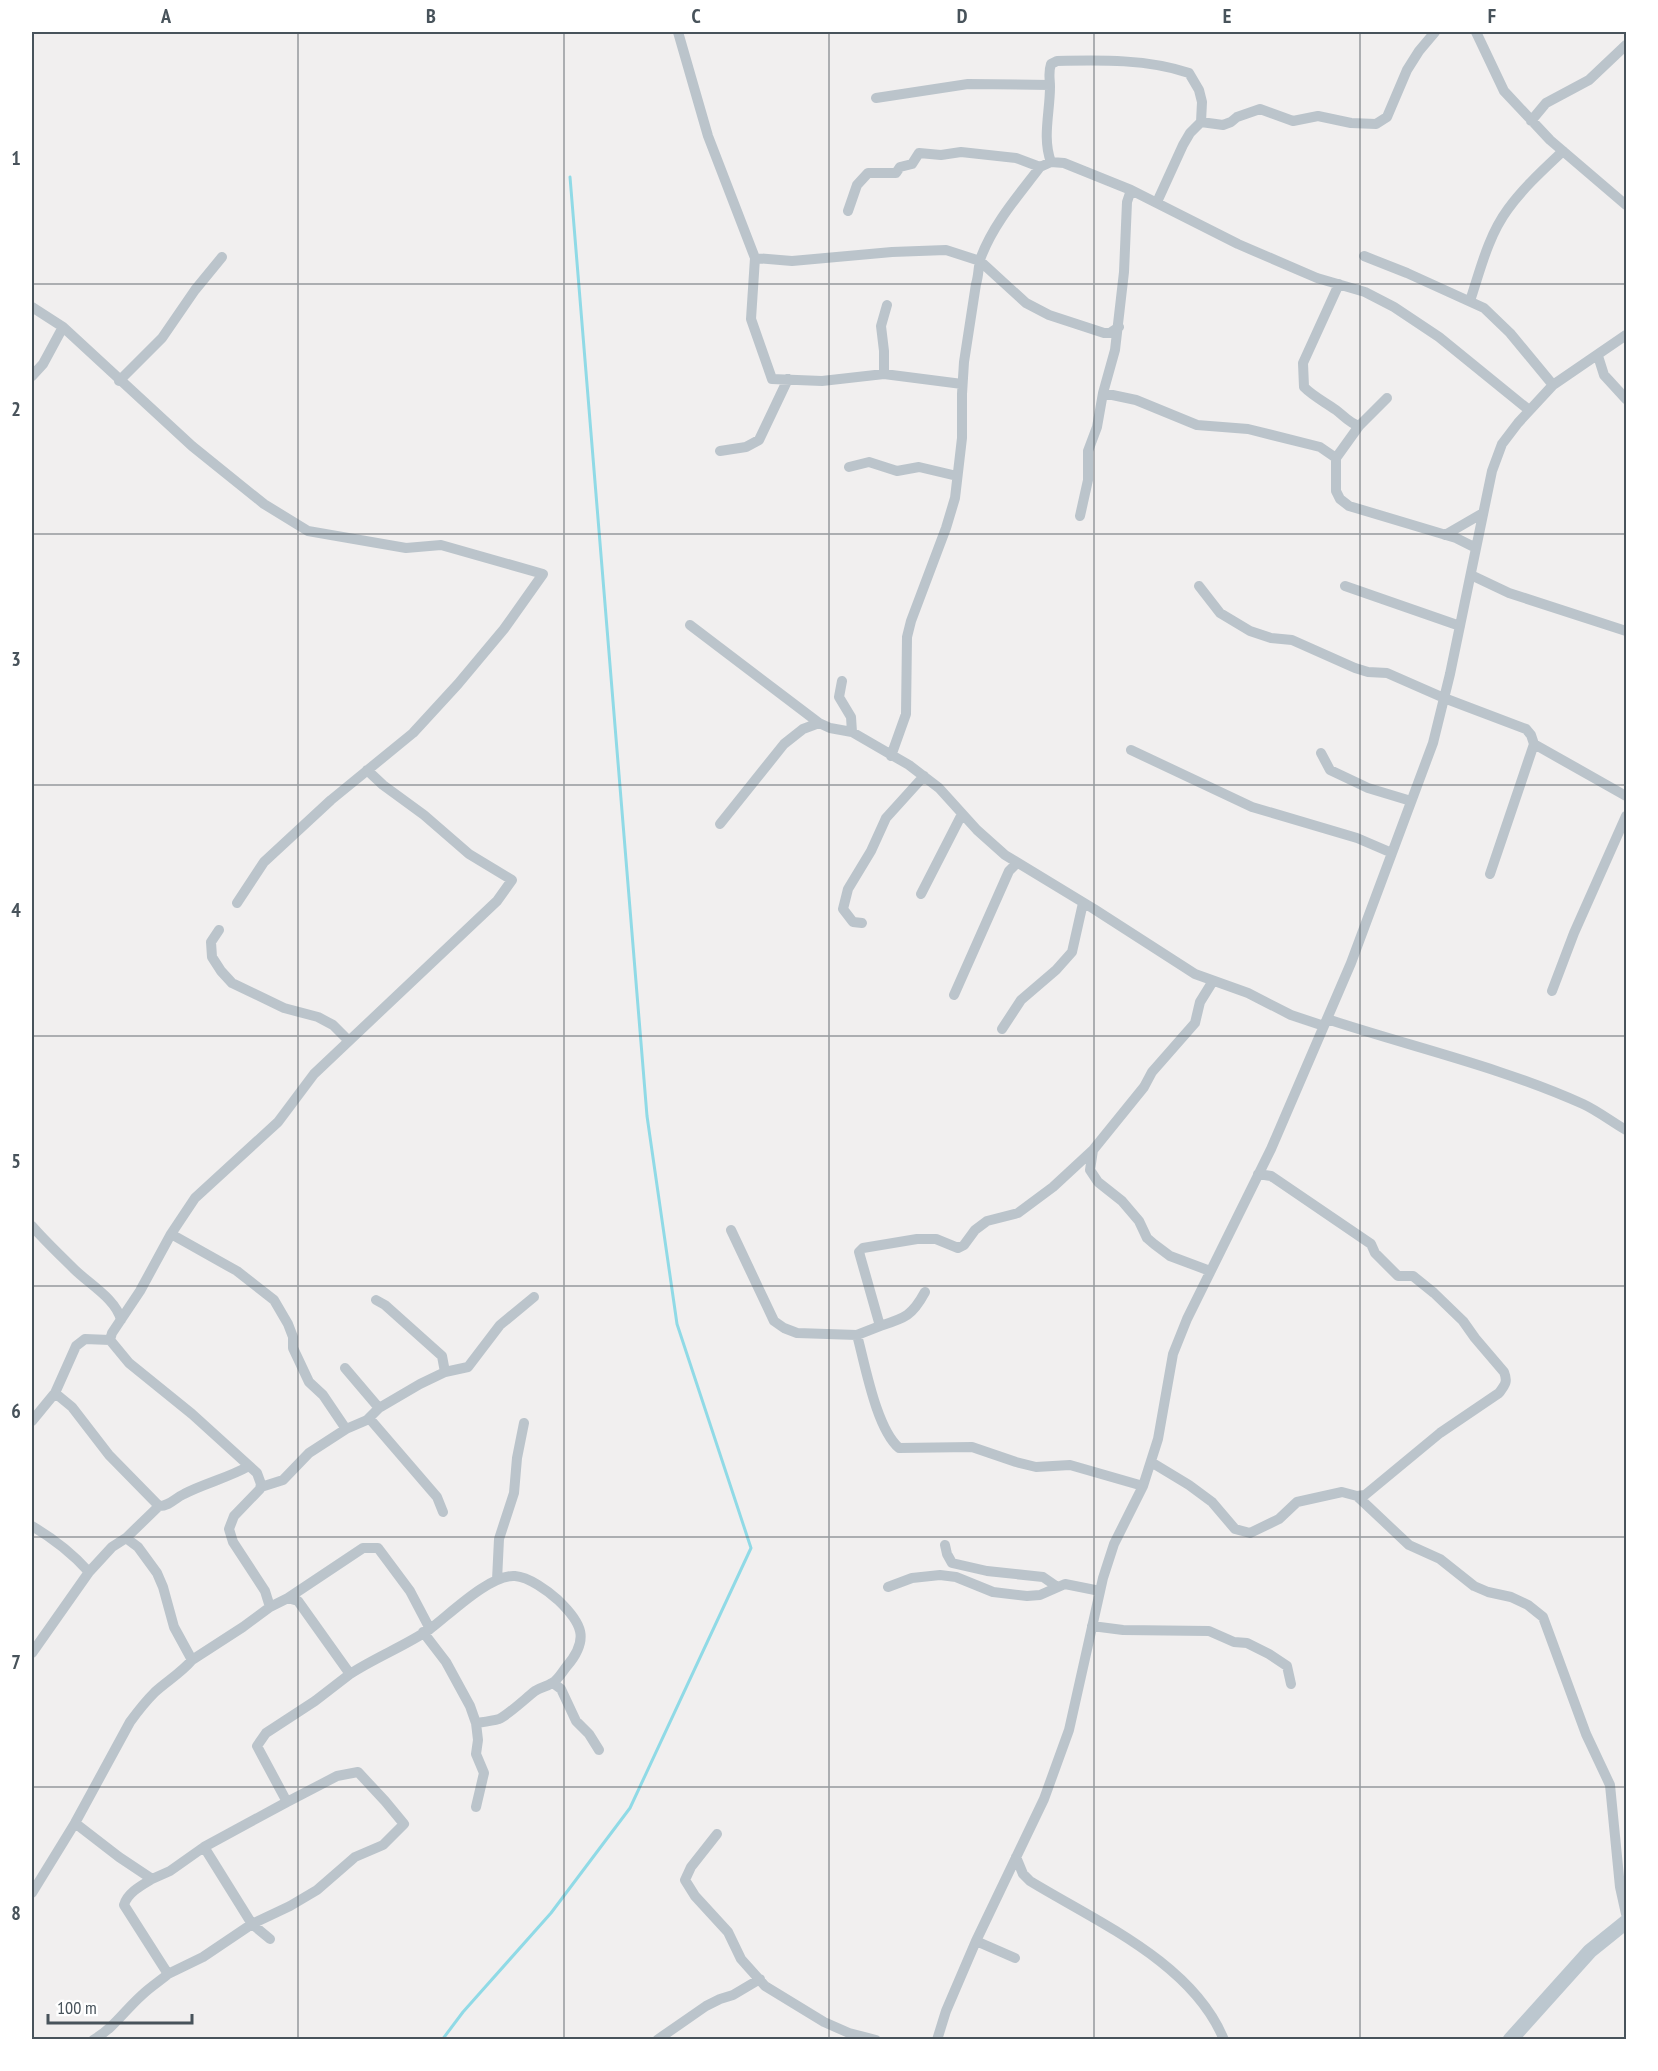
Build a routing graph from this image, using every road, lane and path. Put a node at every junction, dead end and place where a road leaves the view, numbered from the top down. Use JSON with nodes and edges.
{"nodes":[{"id":1,"x":678,"y":32,"type":"edge"},
{"id":2,"x":1435,"y":32,"type":"edge"},
{"id":3,"x":1476,"y":32,"type":"edge"},
{"id":4,"x":1626,"y":45,"type":"edge"},
{"id":5,"x":1050,"y":86,"type":"junction"},
{"id":6,"x":876,"y":98,"type":"dead end"},
{"id":7,"x":1531,"y":121,"type":"junction"},
{"id":8,"x":1201,"y":122,"type":"junction"},
{"id":9,"x":1563,"y":151,"type":"junction"},
{"id":10,"x":1051,"y":162,"type":"junction"},
{"id":11,"x":1040,"y":167,"type":"junction"},
{"id":12,"x":1131,"y":190,"type":"junction"},
{"id":13,"x":1156,"y":202,"type":"junction"},
{"id":14,"x":1626,"y":205,"type":"edge"},
{"id":15,"x":848,"y":211,"type":"dead end"},
{"id":16,"x":1364,"y":256,"type":"dead end"},
{"id":17,"x":222,"y":257,"type":"dead end"},
{"id":18,"x":756,"y":258,"type":"junction"},
{"id":19,"x":980,"y":261,"type":"junction"},
{"id":20,"x":1339,"y":284,"type":"junction"},
{"id":21,"x":1470,"y":301,"type":"junction"},
{"id":22,"x":888,"y":305,"type":"dead end"},
{"id":23,"x":32,"y":307,"type":"edge"},
{"id":24,"x":63,"y":327,"type":"junction"},
{"id":25,"x":1119,"y":327,"type":"junction"},
{"id":26,"x":1626,"y":336,"type":"edge"},
{"id":27,"x":1598,"y":356,"type":"junction"},
{"id":28,"x":884,"y":374,"type":"junction"},
{"id":29,"x":32,"y":376,"type":"edge"},
{"id":30,"x":788,"y":379,"type":"junction"},
{"id":31,"x":119,"y":381,"type":"junction"},
{"id":32,"x":962,"y":384,"type":"junction"},
{"id":33,"x":1553,"y":385,"type":"junction"},
{"id":34,"x":1103,"y":393,"type":"junction"},
{"id":35,"x":1387,"y":398,"type":"dead end"},
{"id":36,"x":1626,"y":399,"type":"edge"},
{"id":37,"x":1529,"y":410,"type":"junction"},
{"id":38,"x":1359,"y":426,"type":"junction"},
{"id":39,"x":720,"y":451,"type":"dead end"},
{"id":40,"x":1336,"y":458,"type":"junction"},
{"id":41,"x":849,"y":467,"type":"dead end"},
{"id":42,"x":957,"y":476,"type":"junction"},
{"id":43,"x":1484,"y":513,"type":"junction"},
{"id":44,"x":1080,"y":516,"type":"dead end"},
{"id":45,"x":1444,"y":536,"type":"junction"},
{"id":46,"x":1476,"y":548,"type":"junction"},
{"id":47,"x":1471,"y":575,"type":"junction"},
{"id":48,"x":1199,"y":586,"type":"dead end"},
{"id":49,"x":1345,"y":586,"type":"dead end"},
{"id":50,"x":690,"y":625,"type":"dead end"},
{"id":51,"x":1460,"y":626,"type":"junction"},
{"id":52,"x":1626,"y":631,"type":"edge"},
{"id":53,"x":842,"y":681,"type":"dead end"},
{"id":54,"x":1444,"y":698,"type":"junction"},
{"id":55,"x":819,"y":723,"type":"junction"},
{"id":56,"x":852,"y":732,"type":"junction"},
{"id":57,"x":1534,"y":744,"type":"junction"},
{"id":58,"x":1131,"y":750,"type":"dead end"},
{"id":59,"x":1321,"y":753,"type":"dead end"},
{"id":60,"x":891,"y":756,"type":"junction"},
{"id":61,"x":367,"y":770,"type":"junction"},
{"id":62,"x":924,"y":776,"type":"junction"},
{"id":63,"x":1626,"y":796,"type":"edge"},
{"id":64,"x":1412,"y":801,"type":"junction"},
{"id":65,"x":962,"y":814,"type":"junction"},
{"id":66,"x":1626,"y":816,"type":"edge"},
{"id":67,"x":720,"y":824,"type":"dead end"},
{"id":68,"x":1392,"y":853,"type":"junction"},
{"id":69,"x":1017,"y":863,"type":"junction"},
{"id":70,"x":1490,"y":874,"type":"dead end"},
{"id":71,"x":921,"y":894,"type":"dead end"},
{"id":72,"x":237,"y":903,"type":"dead end"},
{"id":73,"x":1083,"y":903,"type":"junction"},
{"id":74,"x":862,"y":923,"type":"dead end"},
{"id":75,"x":219,"y":930,"type":"dead end"},
{"id":76,"x":1213,"y":981,"type":"junction"},
{"id":77,"x":1552,"y":991,"type":"dead end"},
{"id":78,"x":954,"y":995,"type":"dead end"},
{"id":79,"x":1325,"y":1022,"type":"junction"},
{"id":80,"x":1002,"y":1029,"type":"dead end"},
{"id":81,"x":349,"y":1041,"type":"junction"},
{"id":82,"x":1626,"y":1130,"type":"edge"},
{"id":83,"x":1093,"y":1150,"type":"junction"},
{"id":84,"x":1258,"y":1174,"type":"junction"},
{"id":85,"x":32,"y":1226,"type":"edge"},
{"id":86,"x":731,"y":1230,"type":"dead end"},
{"id":87,"x":171,"y":1234,"type":"junction"},
{"id":88,"x":1210,"y":1271,"type":"junction"},
{"id":89,"x":925,"y":1292,"type":"dead end"},
{"id":90,"x":534,"y":1297,"type":"dead end"},
{"id":91,"x":376,"y":1300,"type":"dead end"},
{"id":92,"x":121,"y":1320,"type":"junction"},
{"id":93,"x":880,"y":1326,"type":"junction"},
{"id":94,"x":857,"y":1335,"type":"junction"},
{"id":95,"x":110,"y":1341,"type":"junction"},
{"id":96,"x":345,"y":1368,"type":"dead end"},
{"id":97,"x":445,"y":1372,"type":"junction"},
{"id":98,"x":55,"y":1393,"type":"junction"},
{"id":99,"x":379,"y":1408,"type":"junction"},
{"id":100,"x":369,"y":1418,"type":"junction"},
{"id":101,"x":32,"y":1421,"type":"edge"},
{"id":102,"x":524,"y":1423,"type":"dead end"},
{"id":103,"x":346,"y":1429,"type":"junction"},
{"id":104,"x":1151,"y":1462,"type":"junction"},
{"id":105,"x":249,"y":1466,"type":"junction"},
{"id":106,"x":1143,"y":1486,"type":"junction"},
{"id":107,"x":261,"y":1487,"type":"junction"},
{"id":108,"x":1357,"y":1496,"type":"junction"},
{"id":109,"x":159,"y":1506,"type":"junction"},
{"id":110,"x":443,"y":1512,"type":"dead end"},
{"id":111,"x":32,"y":1526,"type":"edge"},
{"id":112,"x":126,"y":1538,"type":"junction"},
{"id":113,"x":945,"y":1545,"type":"dead end"},
{"id":114,"x":89,"y":1572,"type":"junction"},
{"id":115,"x":497,"y":1580,"type":"junction"},
{"id":116,"x":1056,"y":1586,"type":"junction"},
{"id":117,"x":888,"y":1587,"type":"dead end"},
{"id":118,"x":1100,"y":1592,"type":"junction"},
{"id":119,"x":288,"y":1598,"type":"junction"},
{"id":120,"x":270,"y":1606,"type":"junction"},
{"id":121,"x":1092,"y":1626,"type":"junction"},
{"id":122,"x":427,"y":1631,"type":"junction"},
{"id":123,"x":32,"y":1653,"type":"edge"},
{"id":124,"x":192,"y":1660,"type":"junction"},
{"id":125,"x":350,"y":1674,"type":"junction"},
{"id":126,"x":553,"y":1683,"type":"junction"},
{"id":127,"x":1291,"y":1684,"type":"dead end"},
{"id":128,"x":476,"y":1723,"type":"junction"},
{"id":129,"x":599,"y":1750,"type":"dead end"},
{"id":130,"x":286,"y":1802,"type":"junction"},
{"id":131,"x":476,"y":1807,"type":"dead end"},
{"id":132,"x":75,"y":1823,"type":"junction"},
{"id":133,"x":717,"y":1834,"type":"dead end"},
{"id":134,"x":204,"y":1847,"type":"junction"},
{"id":135,"x":1016,"y":1857,"type":"junction"},
{"id":136,"x":152,"y":1879,"type":"junction"},
{"id":137,"x":32,"y":1893,"type":"edge"},
{"id":138,"x":1626,"y":1914,"type":"edge"},
{"id":139,"x":1626,"y":1923,"type":"edge"},
{"id":140,"x":252,"y":1924,"type":"junction"},
{"id":141,"x":270,"y":1939,"type":"dead end"},
{"id":142,"x":976,"y":1941,"type":"junction"},
{"id":143,"x":1015,"y":1958,"type":"dead end"},
{"id":144,"x":168,"y":1974,"type":"junction"},
{"id":145,"x":760,"y":1979,"type":"junction"},
{"id":146,"x":868,"y":2039,"type":"edge"},
{"id":147,"x":93,"y":2040,"type":"edge"},
{"id":148,"x":657,"y":2040,"type":"edge"},
{"id":149,"x":937,"y":2040,"type":"edge"},
{"id":150,"x":1224,"y":2040,"type":"edge"},
{"id":151,"x":1510,"y":2040,"type":"edge"}],
"edges":[{"from":1,"to":18,"type":"street"},
{"from":2,"to":8,"type":"street"},
{"from":3,"to":7,"type":"street"},
{"from":4,"to":7,"type":"street"},
{"from":5,"to":6,"type":"street"},
{"from":5,"to":8,"type":"street"},
{"from":5,"to":10,"type":"street"},
{"from":7,"to":9,"type":"street"},
{"from":8,"to":13,"type":"street"},
{"from":9,"to":14,"type":"street"},
{"from":9,"to":21,"type":"street"},
{"from":10,"to":11,"type":"street"},
{"from":10,"to":12,"type":"street"},
{"from":11,"to":15,"type":"street"},
{"from":11,"to":19,"type":"street"},
{"from":12,"to":13,"type":"street"},
{"from":12,"to":25,"type":"street"},
{"from":13,"to":20,"type":"street"},
{"from":16,"to":21,"type":"street"},
{"from":17,"to":31,"type":"street"},
{"from":18,"to":19,"type":"street"},
{"from":18,"to":30,"type":"street"},
{"from":19,"to":25,"type":"street"},
{"from":19,"to":32,"type":"street"},
{"from":20,"to":37,"type":"street"},
{"from":20,"to":38,"type":"street"},
{"from":21,"to":33,"type":"street"},
{"from":22,"to":28,"type":"street"},
{"from":23,"to":24,"type":"street"},
{"from":24,"to":29,"type":"street"},
{"from":24,"to":31,"type":"street"},
{"from":25,"to":34,"type":"street"},
{"from":26,"to":27,"type":"street"},
{"from":27,"to":33,"type":"street"},
{"from":27,"to":36,"type":"street"},
{"from":28,"to":30,"type":"street"},
{"from":28,"to":32,"type":"street"},
{"from":30,"to":39,"type":"street"},
{"from":31,"to":61,"type":"street"},
{"from":32,"to":42,"type":"street"},
{"from":33,"to":37,"type":"street"},
{"from":34,"to":40,"type":"street"},
{"from":34,"to":44,"type":"street"},
{"from":35,"to":38,"type":"street"},
{"from":37,"to":43,"type":"street"},
{"from":38,"to":40,"type":"street"},
{"from":40,"to":45,"type":"street"},
{"from":41,"to":42,"type":"street"},
{"from":42,"to":60,"type":"street"},
{"from":43,"to":45,"type":"street"},
{"from":43,"to":46,"type":"street"},
{"from":45,"to":46,"type":"street"},
{"from":46,"to":47,"type":"street"},
{"from":47,"to":51,"type":"street"},
{"from":47,"to":52,"type":"street"},
{"from":48,"to":54,"type":"street"},
{"from":49,"to":51,"type":"street"},
{"from":50,"to":55,"type":"street"},
{"from":51,"to":54,"type":"street"},
{"from":53,"to":56,"type":"street"},
{"from":54,"to":57,"type":"street"},
{"from":54,"to":64,"type":"street"},
{"from":55,"to":56,"type":"street"},
{"from":55,"to":67,"type":"street"},
{"from":56,"to":60,"type":"street"},
{"from":57,"to":63,"type":"street"},
{"from":57,"to":70,"type":"street"},
{"from":58,"to":68,"type":"street"},
{"from":59,"to":64,"type":"street"},
{"from":60,"to":62,"type":"street"},
{"from":61,"to":72,"type":"street"},
{"from":61,"to":81,"type":"street"},
{"from":62,"to":65,"type":"street"},
{"from":62,"to":74,"type":"street"},
{"from":64,"to":68,"type":"street"},
{"from":65,"to":69,"type":"street"},
{"from":65,"to":71,"type":"street"},
{"from":66,"to":77,"type":"street"},
{"from":68,"to":79,"type":"street"},
{"from":69,"to":73,"type":"street"},
{"from":69,"to":78,"type":"street"},
{"from":73,"to":76,"type":"street"},
{"from":73,"to":80,"type":"street"},
{"from":75,"to":81,"type":"street"},
{"from":76,"to":79,"type":"street"},
{"from":76,"to":83,"type":"street"},
{"from":79,"to":82,"type":"street"},
{"from":79,"to":84,"type":"street"},
{"from":81,"to":87,"type":"street"},
{"from":83,"to":88,"type":"street"},
{"from":83,"to":93,"type":"street"},
{"from":84,"to":88,"type":"street"},
{"from":84,"to":108,"type":"street"},
{"from":85,"to":92,"type":"street"},
{"from":86,"to":94,"type":"street"},
{"from":87,"to":92,"type":"street"},
{"from":87,"to":103,"type":"street"},
{"from":88,"to":104,"type":"street"},
{"from":89,"to":93,"type":"street"},
{"from":90,"to":97,"type":"street"},
{"from":91,"to":97,"type":"street"},
{"from":92,"to":95,"type":"street"},
{"from":93,"to":94,"type":"street"},
{"from":94,"to":106,"type":"street"},
{"from":95,"to":98,"type":"street"},
{"from":95,"to":105,"type":"street"},
{"from":96,"to":99,"type":"street"},
{"from":97,"to":99,"type":"street"},
{"from":98,"to":101,"type":"street"},
{"from":98,"to":109,"type":"street"},
{"from":99,"to":100,"type":"street"},
{"from":100,"to":103,"type":"street"},
{"from":100,"to":110,"type":"street"},
{"from":102,"to":115,"type":"street"},
{"from":103,"to":107,"type":"street"},
{"from":104,"to":106,"type":"street"},
{"from":104,"to":108,"type":"street"},
{"from":105,"to":107,"type":"street"},
{"from":105,"to":109,"type":"street"},
{"from":106,"to":118,"type":"street"},
{"from":107,"to":120,"type":"street"},
{"from":108,"to":138,"type":"street"},
{"from":109,"to":112,"type":"street"},
{"from":111,"to":114,"type":"street"},
{"from":112,"to":114,"type":"street"},
{"from":112,"to":124,"type":"street"},
{"from":113,"to":116,"type":"street"},
{"from":114,"to":123,"type":"street"},
{"from":115,"to":122,"type":"street"},
{"from":115,"to":126,"type":"street"},
{"from":116,"to":117,"type":"street"},
{"from":116,"to":118,"type":"street"},
{"from":118,"to":121,"type":"street"},
{"from":119,"to":120,"type":"street"},
{"from":119,"to":122,"type":"street"},
{"from":119,"to":125,"type":"street"},
{"from":120,"to":124,"type":"street"},
{"from":121,"to":127,"type":"street"},
{"from":121,"to":135,"type":"street"},
{"from":122,"to":125,"type":"street"},
{"from":122,"to":128,"type":"street"},
{"from":124,"to":132,"type":"street"},
{"from":125,"to":130,"type":"street"},
{"from":126,"to":128,"type":"street"},
{"from":126,"to":129,"type":"street"},
{"from":128,"to":131,"type":"street"},
{"from":130,"to":134,"type":"street"},
{"from":130,"to":140,"type":"street"},
{"from":132,"to":136,"type":"street"},
{"from":132,"to":137,"type":"street"},
{"from":133,"to":145,"type":"street"},
{"from":134,"to":136,"type":"street"},
{"from":134,"to":140,"type":"street"},
{"from":135,"to":142,"type":"street"},
{"from":135,"to":150,"type":"street"},
{"from":136,"to":144,"type":"street"},
{"from":139,"to":151,"type":"main road"},
{"from":140,"to":141,"type":"street"},
{"from":140,"to":144,"type":"street"},
{"from":142,"to":143,"type":"street"},
{"from":142,"to":149,"type":"street"},
{"from":144,"to":147,"type":"street"},
{"from":145,"to":146,"type":"street"},
{"from":145,"to":148,"type":"street"}]}
